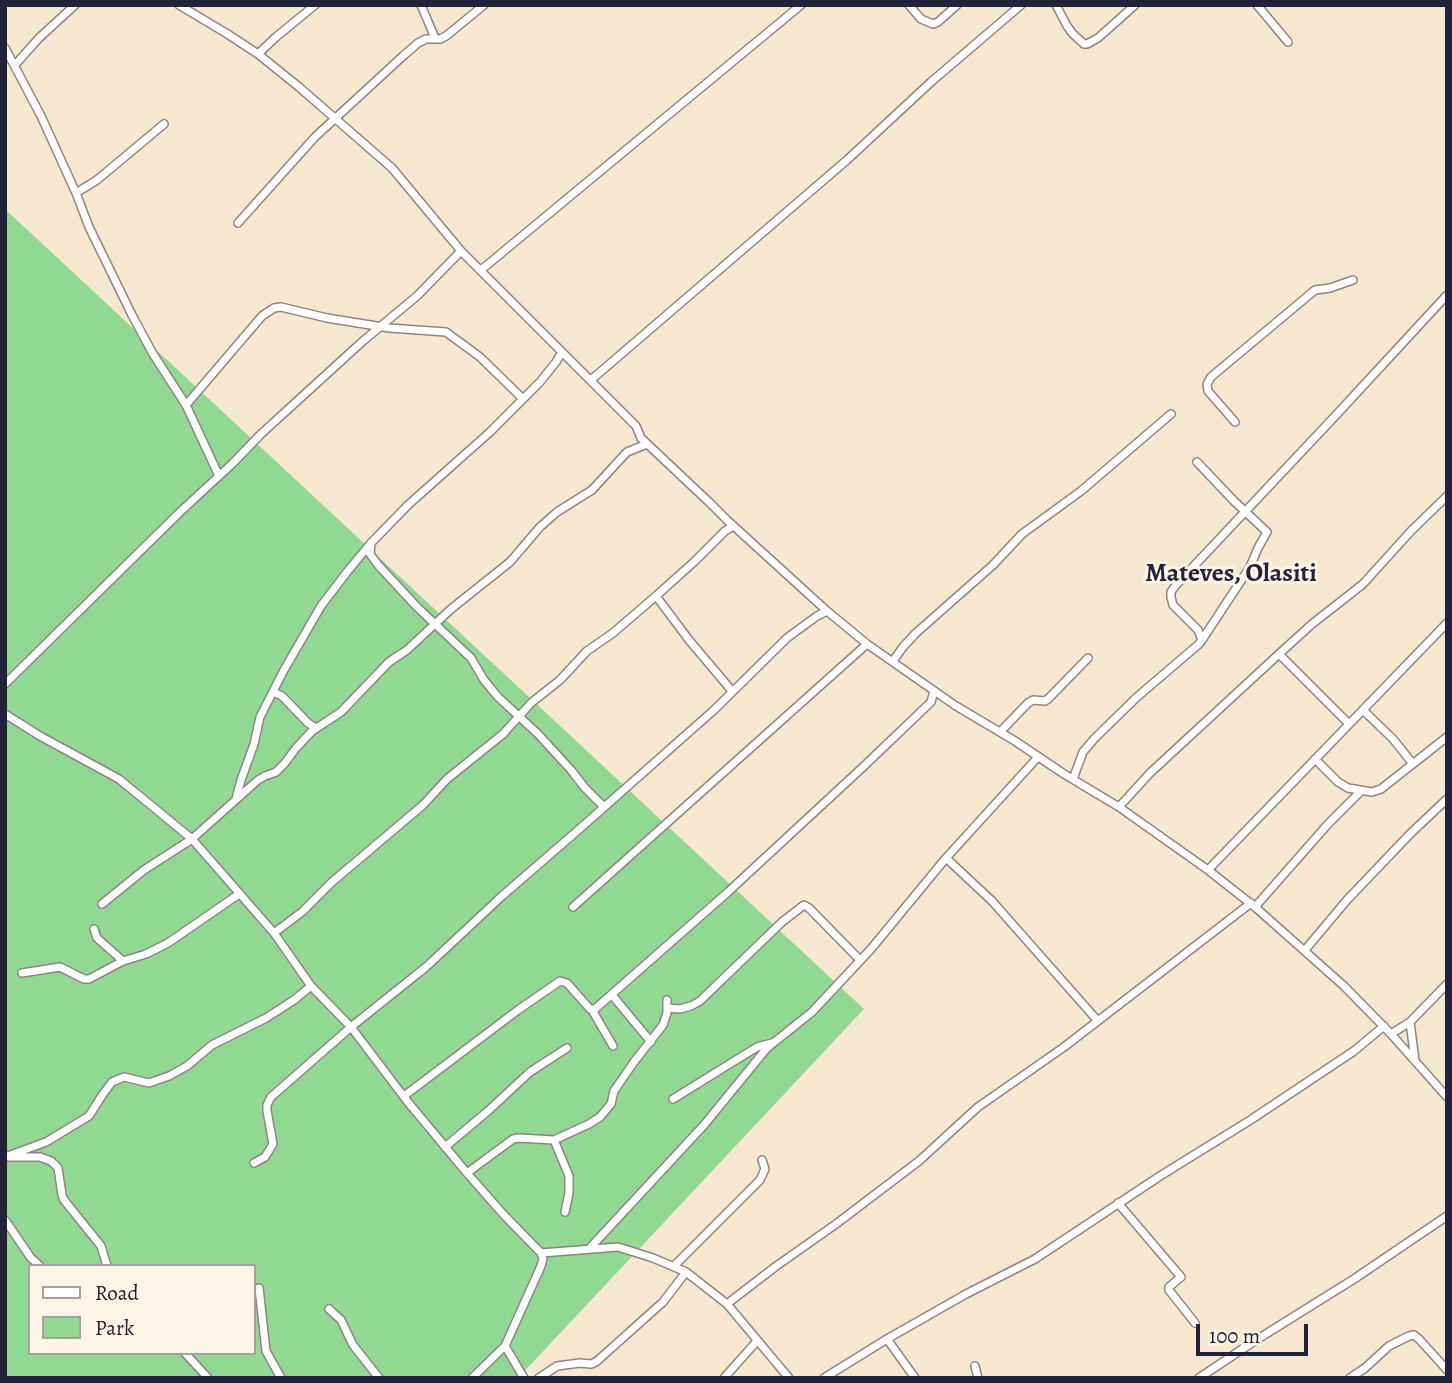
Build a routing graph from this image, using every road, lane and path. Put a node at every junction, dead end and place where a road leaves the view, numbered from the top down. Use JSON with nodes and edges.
{"nodes":[{"id":1,"x":75,"y":5,"type":"edge"},
{"id":2,"x":179,"y":5,"type":"edge"},
{"id":3,"x":315,"y":5,"type":"edge"},
{"id":4,"x":421,"y":5,"type":"edge"},
{"id":5,"x":484,"y":5,"type":"edge"},
{"id":6,"x":801,"y":5,"type":"edge"},
{"id":7,"x":909,"y":5,"type":"edge"},
{"id":8,"x":957,"y":5,"type":"edge"},
{"id":9,"x":1021,"y":5,"type":"edge"},
{"id":10,"x":1057,"y":5,"type":"edge"},
{"id":11,"x":1135,"y":5,"type":"edge"},
{"id":12,"x":1256,"y":5,"type":"edge"},
{"id":13,"x":435,"y":38,"type":"junction"},
{"id":14,"x":1288,"y":41,"type":"dead end"},
{"id":15,"x":5,"y":48,"type":"edge"},
{"id":16,"x":258,"y":54,"type":"junction"},
{"id":17,"x":15,"y":65,"type":"junction"},
{"id":18,"x":335,"y":118,"type":"junction"},
{"id":19,"x":164,"y":124,"type":"dead end"},
{"id":20,"x":76,"y":193,"type":"junction"},
{"id":21,"x":238,"y":223,"type":"dead end"},
{"id":22,"x":461,"y":251,"type":"junction"},
{"id":23,"x":481,"y":270,"type":"junction"},
{"id":24,"x":1353,"y":280,"type":"dead end"},
{"id":25,"x":1447,"y":295,"type":"edge"},
{"id":26,"x":380,"y":327,"type":"junction"},
{"id":27,"x":562,"y":352,"type":"junction"},
{"id":28,"x":591,"y":380,"type":"junction"},
{"id":29,"x":523,"y":399,"type":"junction"},
{"id":30,"x":186,"y":405,"type":"junction"},
{"id":31,"x":1171,"y":414,"type":"dead end"},
{"id":32,"x":1235,"y":422,"type":"dead end"},
{"id":33,"x":647,"y":444,"type":"junction"},
{"id":34,"x":1197,"y":462,"type":"dead end"},
{"id":35,"x":219,"y":476,"type":"junction"},
{"id":36,"x":1447,"y":496,"type":"edge"},
{"id":37,"x":1245,"y":511,"type":"junction"},
{"id":38,"x":733,"y":526,"type":"junction"},
{"id":39,"x":371,"y":543,"type":"junction"},
{"id":40,"x":656,"y":596,"type":"junction"},
{"id":41,"x":827,"y":611,"type":"junction"},
{"id":42,"x":1447,"y":623,"type":"edge"},
{"id":43,"x":436,"y":625,"type":"junction"},
{"id":44,"x":1202,"y":640,"type":"junction"},
{"id":45,"x":867,"y":644,"type":"junction"},
{"id":46,"x":1279,"y":654,"type":"junction"},
{"id":47,"x":1088,"y":658,"type":"dead end"},
{"id":48,"x":893,"y":662,"type":"junction"},
{"id":49,"x":5,"y":684,"type":"edge"},
{"id":50,"x":732,"y":691,"type":"junction"},
{"id":51,"x":934,"y":691,"type":"junction"},
{"id":52,"x":273,"y":692,"type":"junction"},
{"id":53,"x":1363,"y":710,"type":"junction"},
{"id":54,"x":5,"y":714,"type":"edge"},
{"id":55,"x":519,"y":716,"type":"junction"},
{"id":56,"x":1349,"y":724,"type":"junction"},
{"id":57,"x":316,"y":728,"type":"junction"},
{"id":58,"x":1000,"y":732,"type":"junction"},
{"id":59,"x":1445,"y":742,"type":"edge"},
{"id":60,"x":1038,"y":757,"type":"junction"},
{"id":61,"x":1315,"y":759,"type":"junction"},
{"id":62,"x":1413,"y":764,"type":"junction"},
{"id":63,"x":1073,"y":779,"type":"junction"},
{"id":64,"x":1361,"y":791,"type":"junction"},
{"id":65,"x":1447,"y":799,"type":"edge"},
{"id":66,"x":236,"y":800,"type":"junction"},
{"id":67,"x":604,"y":807,"type":"junction"},
{"id":68,"x":1119,"y":807,"type":"junction"},
{"id":69,"x":192,"y":839,"type":"junction"},
{"id":70,"x":947,"y":858,"type":"junction"},
{"id":71,"x":1208,"y":870,"type":"junction"},
{"id":72,"x":239,"y":894,"type":"junction"},
{"id":73,"x":102,"y":904,"type":"dead end"},
{"id":74,"x":1253,"y":905,"type":"junction"},
{"id":75,"x":573,"y":907,"type":"dead end"},
{"id":76,"x":94,"y":929,"type":"dead end"},
{"id":77,"x":274,"y":933,"type":"junction"},
{"id":78,"x":1305,"y":950,"type":"junction"},
{"id":79,"x":860,"y":960,"type":"junction"},
{"id":80,"x":123,"y":961,"type":"junction"},
{"id":81,"x":22,"y":973,"type":"dead end"},
{"id":82,"x":1447,"y":984,"type":"edge"},
{"id":83,"x":311,"y":986,"type":"junction"},
{"id":84,"x":612,"y":995,"type":"junction"},
{"id":85,"x":592,"y":1010,"type":"junction"},
{"id":86,"x":1097,"y":1020,"type":"junction"},
{"id":87,"x":1410,"y":1022,"type":"junction"},
{"id":88,"x":1384,"y":1026,"type":"junction"},
{"id":89,"x":351,"y":1027,"type":"junction"},
{"id":90,"x":1391,"y":1034,"type":"junction"},
{"id":91,"x":651,"y":1042,"type":"junction"},
{"id":92,"x":772,"y":1043,"type":"junction"},
{"id":93,"x":613,"y":1046,"type":"dead end"},
{"id":94,"x":567,"y":1048,"type":"dead end"},
{"id":95,"x":1415,"y":1062,"type":"junction"},
{"id":96,"x":1445,"y":1091,"type":"edge"},
{"id":97,"x":404,"y":1096,"type":"junction"},
{"id":98,"x":673,"y":1099,"type":"dead end"},
{"id":99,"x":554,"y":1140,"type":"junction"},
{"id":100,"x":445,"y":1147,"type":"junction"},
{"id":101,"x":5,"y":1157,"type":"edge"},
{"id":102,"x":762,"y":1160,"type":"dead end"},
{"id":103,"x":254,"y":1163,"type":"dead end"},
{"id":104,"x":467,"y":1173,"type":"junction"},
{"id":105,"x":1118,"y":1203,"type":"junction"},
{"id":106,"x":565,"y":1212,"type":"dead end"},
{"id":107,"x":1447,"y":1216,"type":"edge"},
{"id":108,"x":5,"y":1220,"type":"edge"},
{"id":109,"x":589,"y":1249,"type":"junction"},
{"id":110,"x":541,"y":1253,"type":"junction"},
{"id":111,"x":38,"y":1264,"type":"edge"},
{"id":112,"x":106,"y":1264,"type":"edge"},
{"id":113,"x":674,"y":1266,"type":"junction"},
{"id":114,"x":686,"y":1272,"type":"junction"},
{"id":115,"x":259,"y":1288,"type":"dead end"},
{"id":116,"x":727,"y":1304,"type":"junction"},
{"id":117,"x":329,"y":1309,"type":"dead end"},
{"id":118,"x":1195,"y":1323,"type":"dead end"},
{"id":119,"x":887,"y":1339,"type":"junction"},
{"id":120,"x":757,"y":1341,"type":"junction"},
{"id":121,"x":505,"y":1346,"type":"junction"},
{"id":122,"x":187,"y":1355,"type":"edge"},
{"id":123,"x":975,"y":1366,"type":"dead end"},
{"id":124,"x":1447,"y":1370,"type":"edge"},
{"id":125,"x":208,"y":1378,"type":"edge"},
{"id":126,"x":281,"y":1378,"type":"edge"},
{"id":127,"x":379,"y":1378,"type":"edge"},
{"id":128,"x":472,"y":1378,"type":"edge"},
{"id":129,"x":524,"y":1378,"type":"edge"},
{"id":130,"x":539,"y":1378,"type":"edge"},
{"id":131,"x":724,"y":1378,"type":"edge"},
{"id":132,"x":789,"y":1378,"type":"edge"},
{"id":133,"x":824,"y":1378,"type":"edge"},
{"id":134,"x":915,"y":1378,"type":"edge"},
{"id":135,"x":978,"y":1378,"type":"edge"},
{"id":136,"x":1199,"y":1378,"type":"edge"},
{"id":137,"x":1350,"y":1378,"type":"edge"}],
"edges":[{"from":1,"to":17,"type":"street"},
{"from":2,"to":16,"type":"street"},
{"from":3,"to":16,"type":"street"},
{"from":4,"to":13,"type":"street"},
{"from":5,"to":13,"type":"street"},
{"from":6,"to":23,"type":"street"},
{"from":7,"to":8,"type":"street"},
{"from":9,"to":28,"type":"street"},
{"from":10,"to":11,"type":"street"},
{"from":12,"to":14,"type":"street"},
{"from":13,"to":18,"type":"street"},
{"from":15,"to":17,"type":"street"},
{"from":16,"to":18,"type":"street"},
{"from":17,"to":20,"type":"street"},
{"from":18,"to":21,"type":"street"},
{"from":18,"to":22,"type":"street"},
{"from":19,"to":20,"type":"street"},
{"from":20,"to":30,"type":"street"},
{"from":22,"to":23,"type":"street"},
{"from":22,"to":26,"type":"street"},
{"from":23,"to":27,"type":"street"},
{"from":24,"to":32,"type":"street"},
{"from":25,"to":37,"type":"street"},
{"from":26,"to":29,"type":"street"},
{"from":26,"to":30,"type":"street"},
{"from":26,"to":35,"type":"street"},
{"from":27,"to":28,"type":"street"},
{"from":27,"to":29,"type":"street"},
{"from":28,"to":33,"type":"street"},
{"from":29,"to":39,"type":"street"},
{"from":30,"to":35,"type":"street"},
{"from":31,"to":48,"type":"street"},
{"from":33,"to":38,"type":"street"},
{"from":33,"to":43,"type":"street"},
{"from":34,"to":37,"type":"street"},
{"from":35,"to":49,"type":"street"},
{"from":36,"to":46,"type":"street"},
{"from":37,"to":44,"type":"street"},
{"from":37,"to":44,"type":"street"},
{"from":38,"to":40,"type":"street"},
{"from":38,"to":41,"type":"street"},
{"from":39,"to":43,"type":"street"},
{"from":39,"to":52,"type":"street"},
{"from":40,"to":50,"type":"street"},
{"from":40,"to":55,"type":"street"},
{"from":41,"to":45,"type":"street"},
{"from":41,"to":50,"type":"street"},
{"from":42,"to":53,"type":"street"},
{"from":43,"to":55,"type":"street"},
{"from":43,"to":57,"type":"street"},
{"from":44,"to":63,"type":"street"},
{"from":45,"to":48,"type":"street"},
{"from":45,"to":75,"type":"street"},
{"from":46,"to":56,"type":"street"},
{"from":46,"to":68,"type":"street"},
{"from":47,"to":58,"type":"street"},
{"from":48,"to":51,"type":"street"},
{"from":50,"to":67,"type":"street"},
{"from":51,"to":58,"type":"street"},
{"from":51,"to":84,"type":"street"},
{"from":52,"to":57,"type":"street"},
{"from":52,"to":66,"type":"street"},
{"from":53,"to":56,"type":"street"},
{"from":53,"to":62,"type":"street"},
{"from":54,"to":69,"type":"street"},
{"from":55,"to":67,"type":"street"},
{"from":55,"to":77,"type":"street"},
{"from":56,"to":61,"type":"street"},
{"from":57,"to":66,"type":"street"},
{"from":58,"to":60,"type":"street"},
{"from":59,"to":62,"type":"street"},
{"from":60,"to":63,"type":"street"},
{"from":60,"to":70,"type":"street"},
{"from":61,"to":64,"type":"street"},
{"from":61,"to":71,"type":"street"},
{"from":62,"to":64,"type":"street"},
{"from":63,"to":68,"type":"street"},
{"from":64,"to":74,"type":"street"},
{"from":65,"to":78,"type":"street"},
{"from":66,"to":69,"type":"street"},
{"from":67,"to":89,"type":"street"},
{"from":68,"to":71,"type":"street"},
{"from":69,"to":72,"type":"street"},
{"from":69,"to":73,"type":"street"},
{"from":70,"to":79,"type":"street"},
{"from":70,"to":86,"type":"street"},
{"from":71,"to":74,"type":"street"},
{"from":72,"to":77,"type":"street"},
{"from":72,"to":80,"type":"street"},
{"from":74,"to":78,"type":"street"},
{"from":74,"to":86,"type":"street"},
{"from":76,"to":80,"type":"street"},
{"from":77,"to":83,"type":"street"},
{"from":78,"to":88,"type":"street"},
{"from":79,"to":91,"type":"street"},
{"from":79,"to":92,"type":"street"},
{"from":80,"to":81,"type":"street"},
{"from":82,"to":87,"type":"street"},
{"from":83,"to":89,"type":"street"},
{"from":83,"to":101,"type":"street"},
{"from":84,"to":85,"type":"street"},
{"from":84,"to":91,"type":"street"},
{"from":85,"to":93,"type":"street"},
{"from":85,"to":97,"type":"street"},
{"from":86,"to":116,"type":"street"},
{"from":87,"to":90,"type":"street"},
{"from":87,"to":95,"type":"street"},
{"from":88,"to":90,"type":"street"},
{"from":88,"to":105,"type":"street"},
{"from":89,"to":97,"type":"street"},
{"from":89,"to":103,"type":"street"},
{"from":90,"to":95,"type":"street"},
{"from":91,"to":99,"type":"street"},
{"from":92,"to":98,"type":"street"},
{"from":92,"to":109,"type":"street"},
{"from":94,"to":100,"type":"street"},
{"from":95,"to":96,"type":"street"},
{"from":97,"to":100,"type":"street"},
{"from":99,"to":104,"type":"street"},
{"from":99,"to":106,"type":"street"},
{"from":100,"to":104,"type":"street"},
{"from":101,"to":112,"type":"street"},
{"from":102,"to":113,"type":"street"},
{"from":104,"to":110,"type":"street"},
{"from":105,"to":118,"type":"street"},
{"from":105,"to":119,"type":"street"},
{"from":107,"to":136,"type":"street"},
{"from":108,"to":111,"type":"street"},
{"from":109,"to":110,"type":"street"},
{"from":109,"to":113,"type":"street"},
{"from":110,"to":121,"type":"street"},
{"from":113,"to":114,"type":"street"},
{"from":114,"to":116,"type":"street"},
{"from":114,"to":130,"type":"street"},
{"from":115,"to":126,"type":"street"},
{"from":116,"to":120,"type":"street"},
{"from":117,"to":127,"type":"street"},
{"from":119,"to":133,"type":"street"},
{"from":119,"to":134,"type":"street"},
{"from":120,"to":131,"type":"street"},
{"from":120,"to":132,"type":"street"},
{"from":121,"to":128,"type":"street"},
{"from":121,"to":129,"type":"street"},
{"from":122,"to":125,"type":"street"},
{"from":123,"to":135,"type":"street"},
{"from":124,"to":137,"type":"street"}]}
